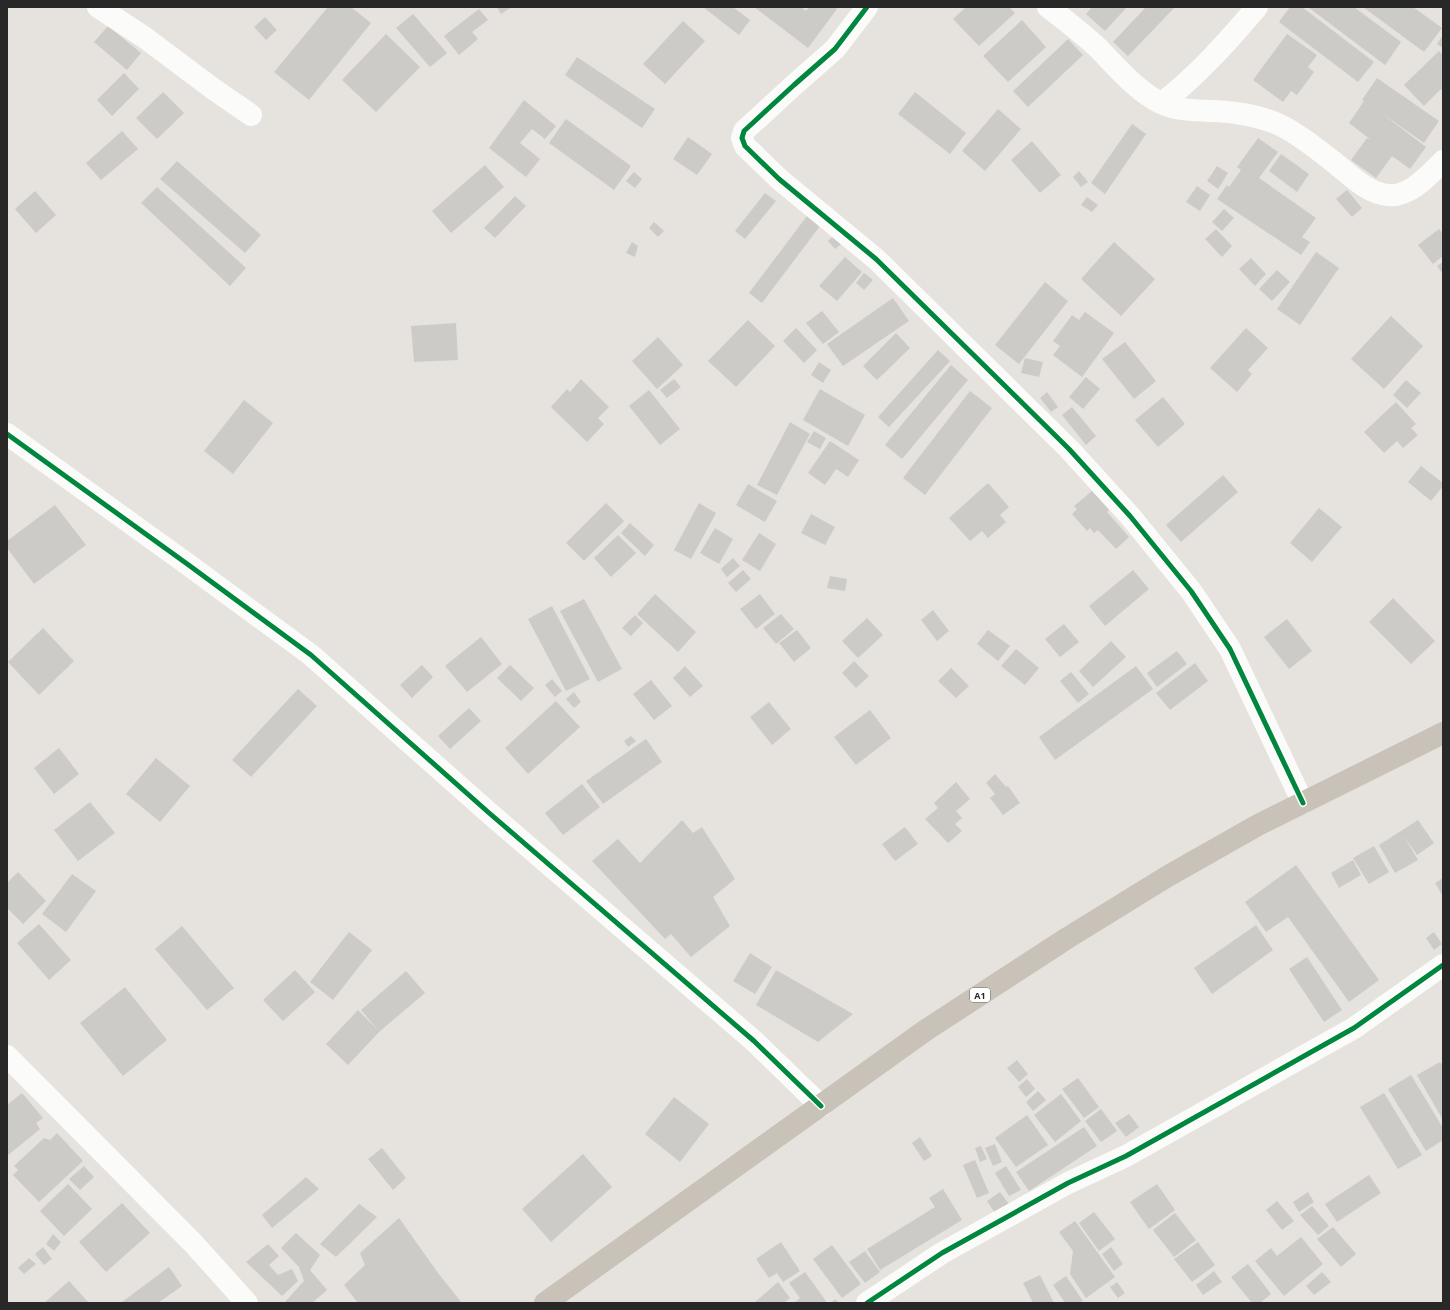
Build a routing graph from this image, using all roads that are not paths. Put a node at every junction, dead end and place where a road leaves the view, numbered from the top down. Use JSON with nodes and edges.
{"nodes":[{"id":1,"x":98,"y":7,"type":"edge"},
{"id":2,"x":868,"y":7,"type":"edge"},
{"id":3,"x":1048,"y":7,"type":"edge"},
{"id":4,"x":1257,"y":7,"type":"edge"},
{"id":5,"x":1162,"y":103,"type":"junction"},
{"id":6,"x":251,"y":115,"type":"dead end"},
{"id":7,"x":1443,"y":161,"type":"edge"},
{"id":8,"x":7,"y":434,"type":"edge"},
{"id":9,"x":1443,"y":733,"type":"edge"},
{"id":10,"x":1303,"y":803,"type":"junction"},
{"id":11,"x":1443,"y":965,"type":"edge"},
{"id":12,"x":7,"y":1056,"type":"edge"},
{"id":13,"x":821,"y":1106,"type":"junction"},
{"id":14,"x":247,"y":1303,"type":"edge"},
{"id":15,"x":546,"y":1303,"type":"edge"},
{"id":16,"x":867,"y":1303,"type":"edge"}],
"edges":[{"from":1,"to":6,"type":"street"},
{"from":2,"to":10,"type":"street"},
{"from":3,"to":5,"type":"street"},
{"from":4,"to":5,"type":"street"},
{"from":5,"to":7,"type":"street"},
{"from":8,"to":13,"type":"street"},
{"from":9,"to":10,"type":"highway","number":"A1"},
{"from":10,"to":13,"type":"highway","number":"A1"},
{"from":11,"to":16,"type":"street"},
{"from":12,"to":14,"type":"street"},
{"from":13,"to":15,"type":"highway","number":"A1"}]}
